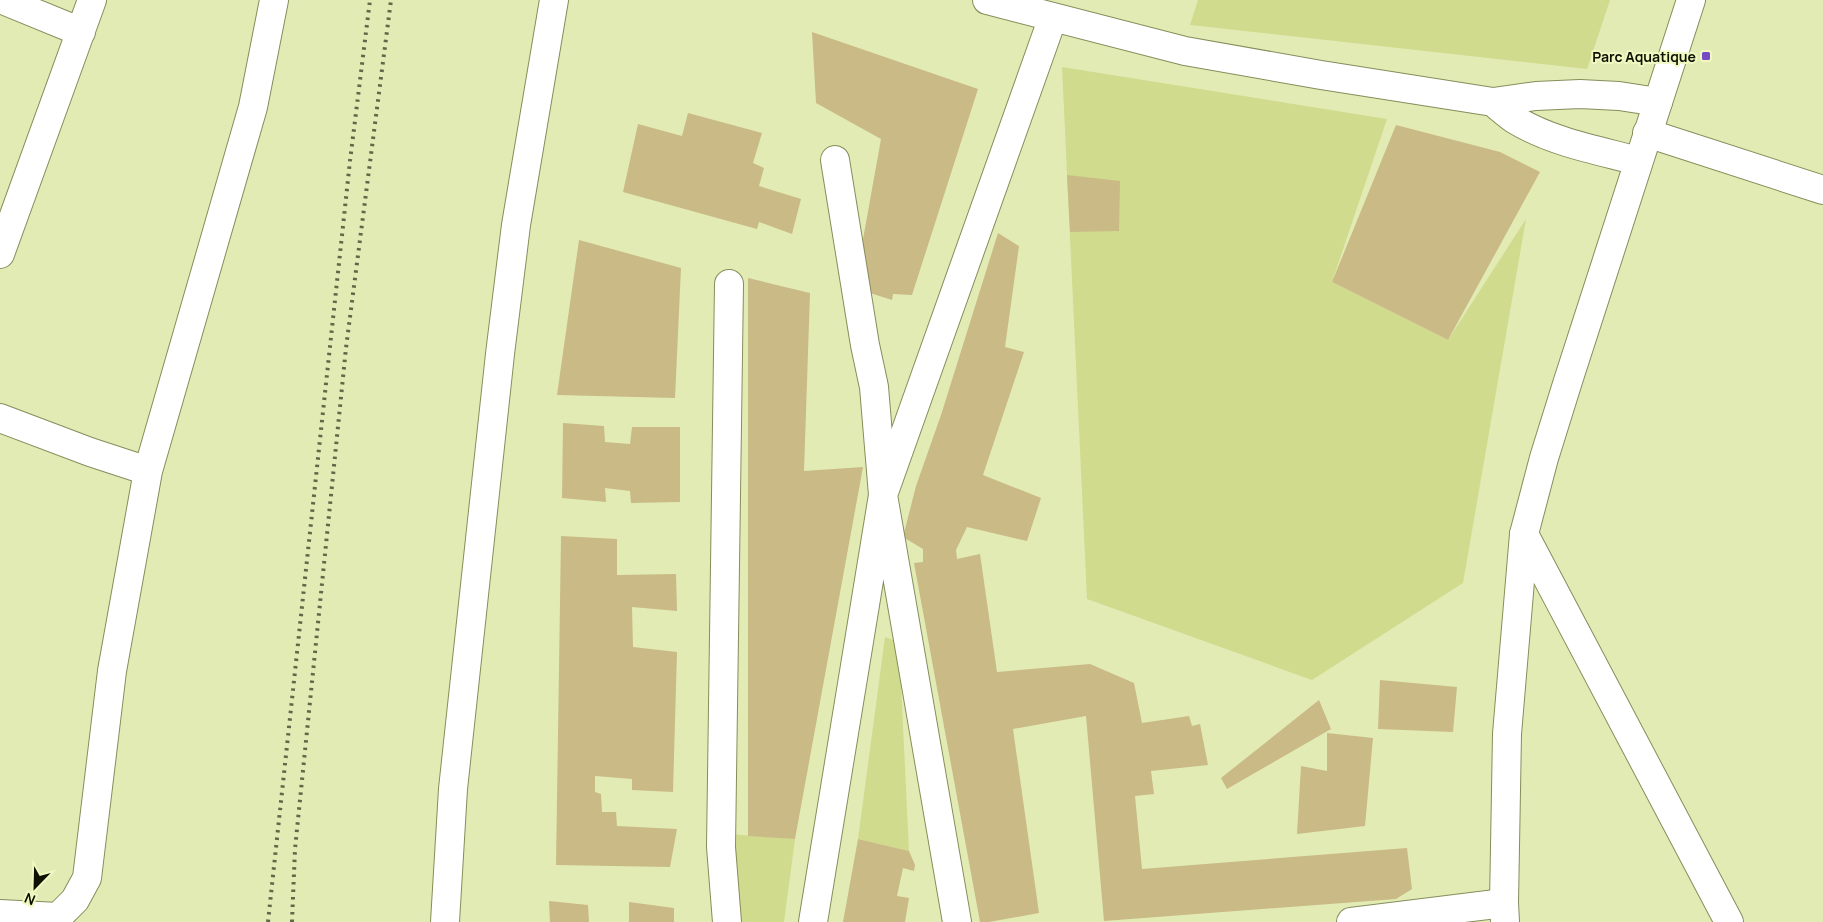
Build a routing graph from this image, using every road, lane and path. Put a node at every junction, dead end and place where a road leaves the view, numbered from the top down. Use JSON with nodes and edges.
{"nodes":[{"id":1,"x":3,"y":0,"type":"edge"},
{"id":2,"x":92,"y":0,"type":"edge"},
{"id":3,"x":274,"y":0,"type":"edge"},
{"id":4,"x":554,"y":0,"type":"edge"},
{"id":5,"x":987,"y":0,"type":"edge"},
{"id":6,"x":1692,"y":0,"type":"edge"},
{"id":7,"x":1053,"y":17,"type":"junction"},
{"id":8,"x":81,"y":32,"type":"junction"},
{"id":9,"x":1493,"y":102,"type":"junction"},
{"id":10,"x":1658,"y":102,"type":"junction"},
{"id":11,"x":1647,"y":133,"type":"junction"},
{"id":12,"x":835,"y":160,"type":"dead end"},
{"id":13,"x":1638,"y":161,"type":"junction"},
{"id":14,"x":1823,"y":190,"type":"edge"},
{"id":15,"x":0,"y":254,"type":"edge"},
{"id":16,"x":729,"y":284,"type":"dead end"},
{"id":17,"x":0,"y":418,"type":"edge"},
{"id":18,"x":148,"y":471,"type":"junction"},
{"id":19,"x":883,"y":496,"type":"junction"},
{"id":20,"x":1524,"y":534,"type":"junction"},
{"id":21,"x":1504,"y":912,"type":"edge"},
{"id":22,"x":0,"y":914,"type":"edge"},
{"id":23,"x":445,"y":922,"type":"edge"},
{"id":24,"x":727,"y":922,"type":"edge"},
{"id":25,"x":813,"y":922,"type":"edge"},
{"id":26,"x":957,"y":922,"type":"edge"},
{"id":27,"x":1351,"y":922,"type":"edge"},
{"id":28,"x":1729,"y":922,"type":"edge"}],
"edges":[{"from":1,"to":8,"type":"street"},
{"from":2,"to":8,"type":"street"},
{"from":3,"to":18,"type":"street"},
{"from":4,"to":23,"type":"street"},
{"from":5,"to":7,"type":"street"},
{"from":6,"to":10,"type":"street"},
{"from":7,"to":9,"type":"street"},
{"from":7,"to":19,"type":"street"},
{"from":8,"to":15,"type":"street"},
{"from":9,"to":10,"type":"street"},
{"from":9,"to":13,"type":"street"},
{"from":10,"to":11,"type":"street"},
{"from":11,"to":13,"type":"street"},
{"from":11,"to":14,"type":"street"},
{"from":12,"to":19,"type":"street"},
{"from":13,"to":20,"type":"street"},
{"from":16,"to":24,"type":"street"},
{"from":17,"to":18,"type":"street"},
{"from":18,"to":22,"type":"street"},
{"from":19,"to":25,"type":"street"},
{"from":19,"to":26,"type":"street"},
{"from":20,"to":21,"type":"street"},
{"from":20,"to":28,"type":"street"},
{"from":21,"to":27,"type":"street"}]}
